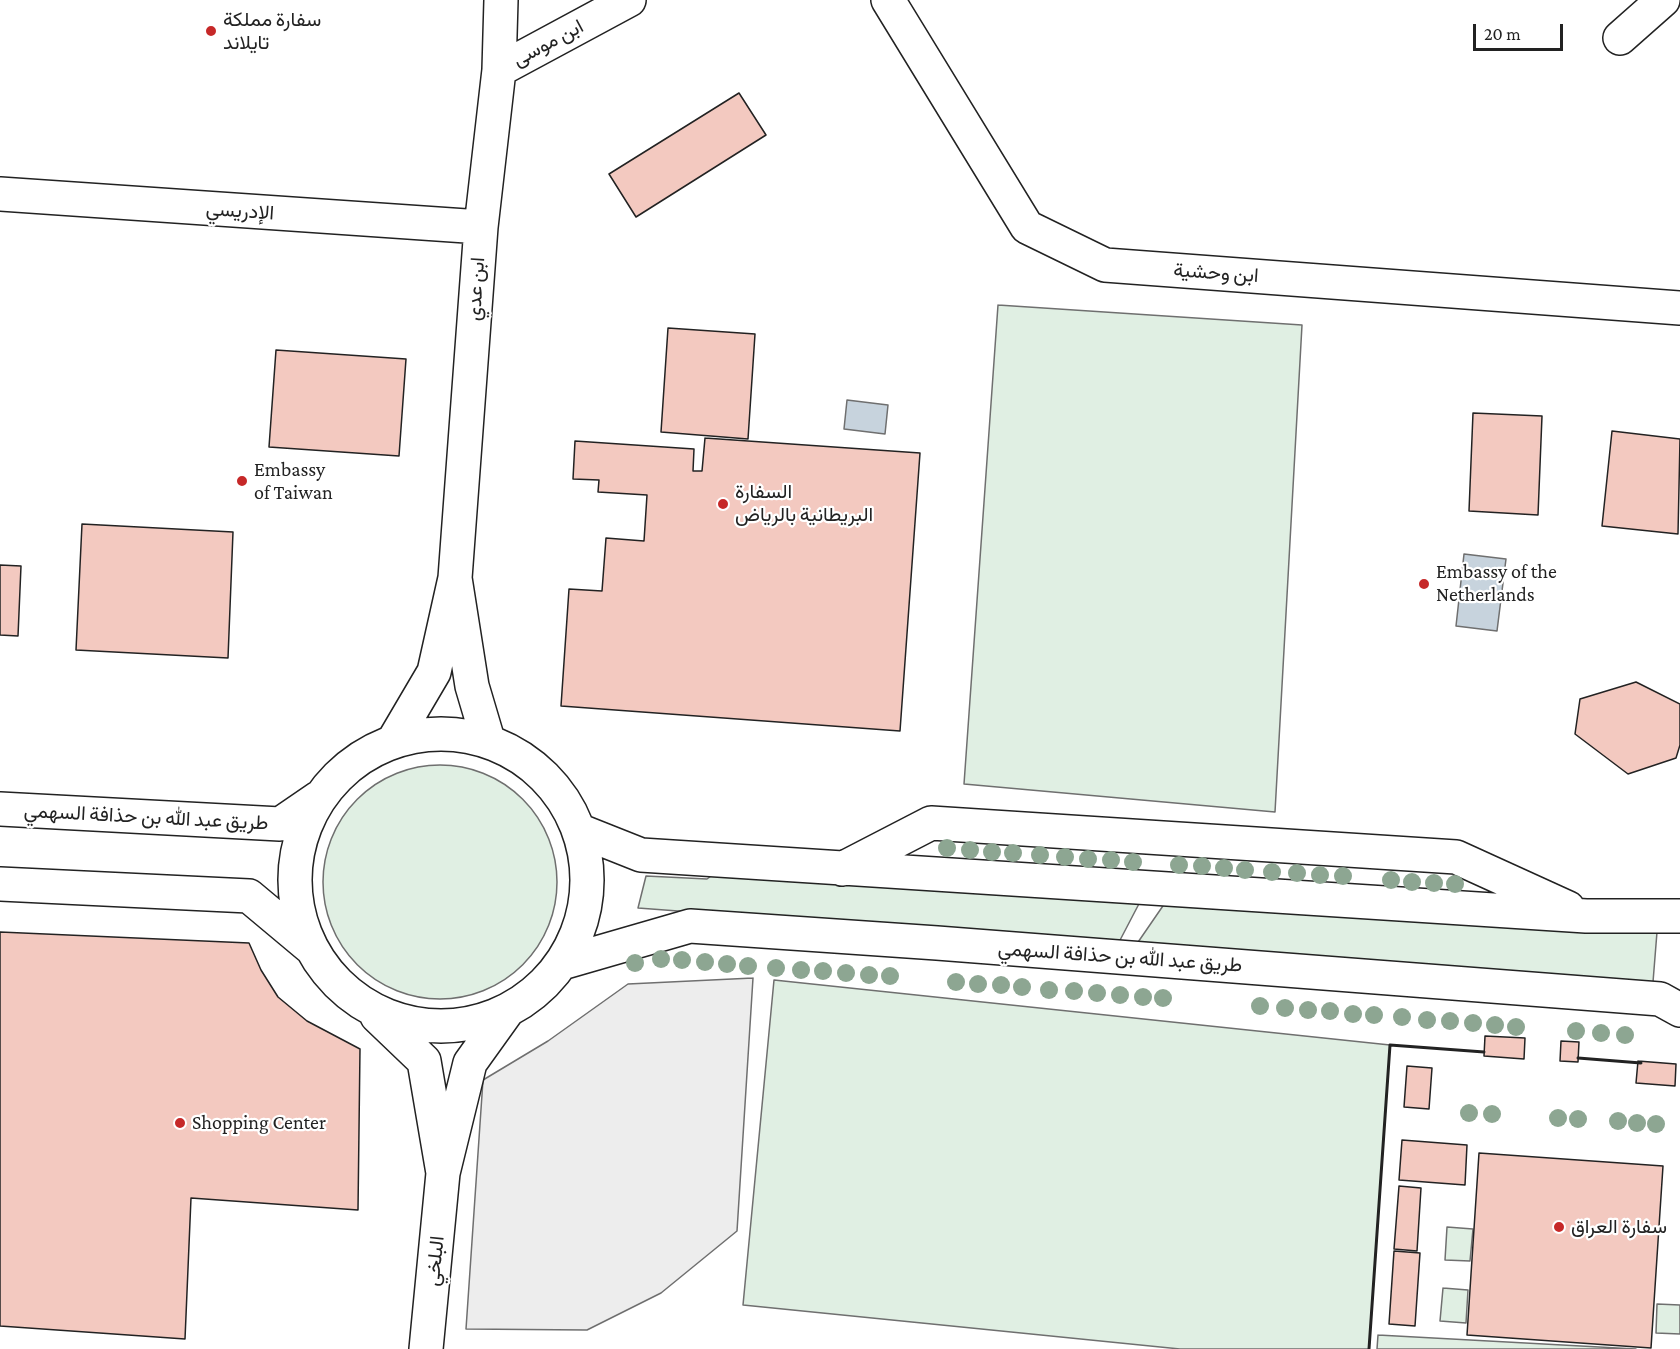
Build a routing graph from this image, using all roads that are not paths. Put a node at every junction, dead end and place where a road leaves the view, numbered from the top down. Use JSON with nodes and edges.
{"nodes":[{"id":1,"x":501,"y":0,"type":"edge"},
{"id":2,"x":629,"y":0,"type":"edge"},
{"id":3,"x":888,"y":0,"type":"edge"},
{"id":4,"x":1662,"y":0,"type":"edge"},
{"id":5,"x":1620,"y":38,"type":"dead end"},
{"id":6,"x":499,"y":70,"type":"junction"},
{"id":7,"x":0,"y":194,"type":"edge"},
{"id":8,"x":481,"y":227,"type":"junction"},
{"id":9,"x":1680,"y":308,"type":"edge"},
{"id":10,"x":455,"y":578,"type":"junction"},
{"id":11,"x":394,"y":740,"type":"junction"},
{"id":12,"x":488,"y":740,"type":"junction"},
{"id":13,"x":0,"y":788,"type":"edge"},
{"id":14,"x":319,"y":797,"type":"junction"},
{"id":15,"x":0,"y":809,"type":"edge"},
{"id":16,"x":47,"y":812,"type":"junction"},
{"id":17,"x":578,"y":830,"type":"junction"},
{"id":18,"x":842,"y":869,"type":"junction"},
{"id":19,"x":0,"y":884,"type":"edge"},
{"id":20,"x":1586,"y":916,"type":"junction"},
{"id":21,"x":1680,"y":916,"type":"edge"},
{"id":22,"x":310,"y":947,"type":"junction"},
{"id":23,"x":562,"y":963,"type":"junction"},
{"id":24,"x":367,"y":1006,"type":"junction"},
{"id":25,"x":508,"y":1010,"type":"junction"},
{"id":26,"x":1680,"y":1010,"type":"edge"},
{"id":27,"x":443,"y":1173,"type":"junction"},
{"id":28,"x":426,"y":1349,"type":"edge"}],
"edges":[{"from":1,"to":6,"type":"street","name":"ابن عدي"},
{"from":2,"to":6,"type":"street","name":"ابن موسى"},
{"from":3,"to":9,"type":"street","name":"ابن وحشية"},
{"from":4,"to":5,"type":"street"},
{"from":6,"to":8,"type":"street","name":"ابن عدي"},
{"from":7,"to":8,"type":"street","name":"الإدريسي"},
{"from":8,"to":10,"type":"street","name":"ابن عدي"},
{"from":10,"to":11,"type":"street"},
{"from":10,"to":12,"type":"street"},
{"from":11,"to":12,"type":"street"},
{"from":11,"to":14,"type":"street"},
{"from":12,"to":17,"type":"street"},
{"from":13,"to":16,"type":"street"},
{"from":14,"to":16,"type":"street","name":"طريق عبد الله بن حذافة السهمي"},
{"from":14,"to":22,"type":"street"},
{"from":15,"to":16,"type":"street","name":"طريق عبد الله بن حذافة السهمي"},
{"from":17,"to":18,"type":"street"},
{"from":17,"to":23,"type":"street"},
{"from":18,"to":20,"type":"street"},
{"from":18,"to":20,"type":"street"},
{"from":19,"to":22,"type":"street"},
{"from":20,"to":21,"type":"street"},
{"from":22,"to":24,"type":"street"},
{"from":23,"to":25,"type":"street"},
{"from":23,"to":26,"type":"street","name":"طريق عبد الله بن حذافة السهمي"},
{"from":24,"to":25,"type":"street"},
{"from":24,"to":27,"type":"street"},
{"from":25,"to":27,"type":"street"},
{"from":27,"to":28,"type":"street","name":"البلخي"}]}
